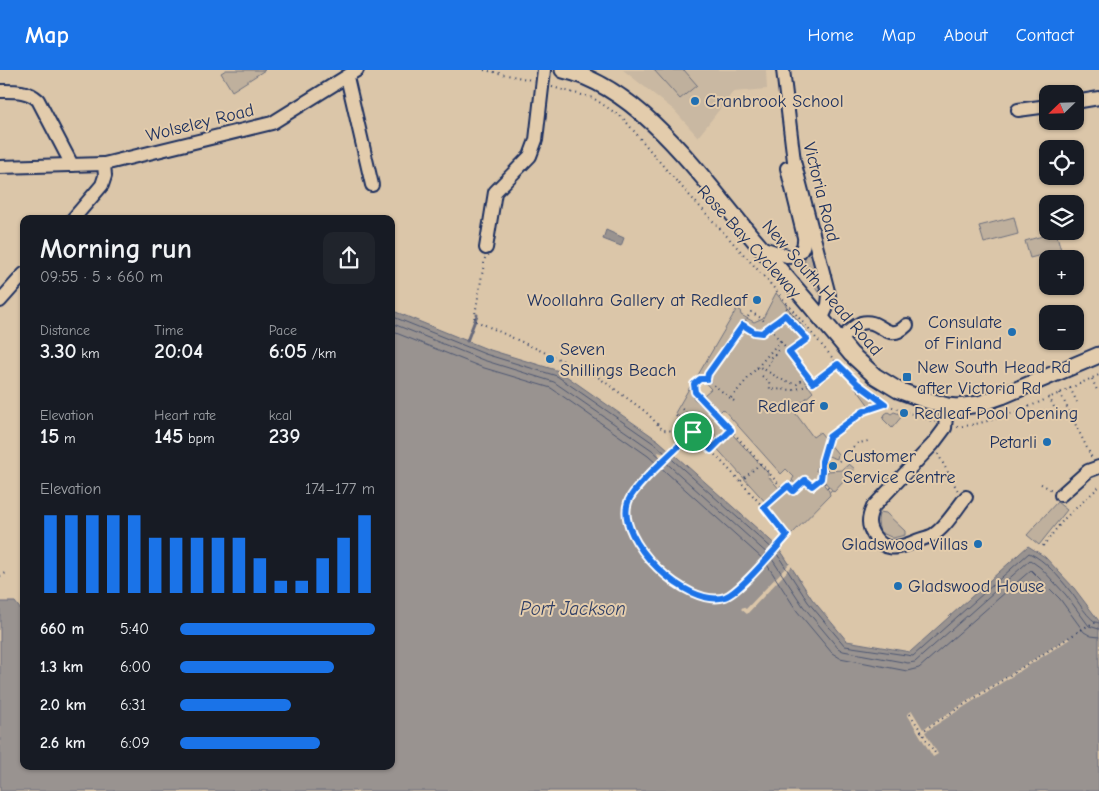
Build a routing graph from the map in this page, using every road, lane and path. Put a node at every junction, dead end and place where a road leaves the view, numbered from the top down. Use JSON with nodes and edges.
{"nodes":[{"id":1,"x":484,"y":70,"type":"edge"},
{"id":2,"x":544,"y":70,"type":"edge"},
{"id":3,"x":563,"y":70,"type":"edge"},
{"id":4,"x":783,"y":70,"type":"edge"},
{"id":5,"x":352,"y":73,"type":"edge"},
{"id":6,"x":534,"y":81,"type":"dead end"},
{"id":7,"x":550,"y":86,"type":"dead end"},
{"id":8,"x":784,"y":90,"type":"junction"},
{"id":9,"x":0,"y":91,"type":"edge"},
{"id":10,"x":1099,"y":98,"type":"edge"},
{"id":11,"x":1084,"y":100,"type":"edge"},
{"id":12,"x":1039,"y":107,"type":"edge"},
{"id":13,"x":1018,"y":110,"type":"dead end"},
{"id":14,"x":104,"y":164,"type":"junction"},
{"id":15,"x":72,"y":165,"type":"junction"},
{"id":16,"x":0,"y":167,"type":"edge"},
{"id":17,"x":372,"y":185,"type":"dead end"},
{"id":18,"x":76,"y":215,"type":"edge"},
{"id":19,"x":760,"y":247,"type":"junction"},
{"id":20,"x":486,"y":248,"type":"dead end"},
{"id":21,"x":485,"y":261,"type":"dead end"},
{"id":22,"x":797,"y":265,"type":"dead end"},
{"id":23,"x":810,"y":267,"type":"dead end"},
{"id":24,"x":20,"y":279,"type":"edge"},
{"id":25,"x":0,"y":302,"type":"edge"},
{"id":26,"x":788,"y":304,"type":"junction"},
{"id":27,"x":821,"y":320,"type":"junction"},
{"id":28,"x":743,"y":325,"type":"junction"},
{"id":29,"x":907,"y":325,"type":"dead end"},
{"id":30,"x":769,"y":326,"type":"junction"},
{"id":31,"x":807,"y":339,"type":"junction"},
{"id":32,"x":780,"y":341,"type":"junction"},
{"id":33,"x":839,"y":341,"type":"junction"},
{"id":34,"x":778,"y":344,"type":"junction"},
{"id":35,"x":789,"y":352,"type":"junction"},
{"id":36,"x":1099,"y":355,"type":"edge"},
{"id":37,"x":838,"y":364,"type":"junction"},
{"id":38,"x":757,"y":368,"type":"junction"},
{"id":39,"x":765,"y":370,"type":"junction"},
{"id":40,"x":1099,"y":375,"type":"edge"},
{"id":41,"x":762,"y":376,"type":"dead end"},
{"id":42,"x":807,"y":376,"type":"junction"},
{"id":43,"x":707,"y":379,"type":"junction"},
{"id":44,"x":1092,"y":380,"type":"junction"},
{"id":45,"x":813,"y":383,"type":"junction"},
{"id":46,"x":1071,"y":390,"type":"junction"},
{"id":47,"x":1097,"y":390,"type":"dead end"},
{"id":48,"x":1060,"y":393,"type":"junction"},
{"id":49,"x":1049,"y":397,"type":"junction"},
{"id":50,"x":731,"y":398,"type":"junction"},
{"id":51,"x":734,"y":401,"type":"dead end"},
{"id":52,"x":1076,"y":402,"type":"dead end"},
{"id":53,"x":885,"y":404,"type":"junction"},
{"id":54,"x":947,"y":406,"type":"junction"},
{"id":55,"x":1029,"y":406,"type":"junction"},
{"id":56,"x":682,"y":409,"type":"dead end"},
{"id":57,"x":1056,"y":411,"type":"dead end"},
{"id":58,"x":1033,"y":415,"type":"dead end"},
{"id":59,"x":676,"y":416,"type":"dead end"},
{"id":60,"x":927,"y":420,"type":"dead end"},
{"id":61,"x":958,"y":427,"type":"dead end"},
{"id":62,"x":731,"y":430,"type":"junction"},
{"id":63,"x":693,"y":432,"type":"junction"},
{"id":64,"x":720,"y":441,"type":"junction"},
{"id":65,"x":868,"y":441,"type":"dead end"},
{"id":66,"x":711,"y":450,"type":"junction"},
{"id":67,"x":938,"y":453,"type":"dead end"},
{"id":68,"x":1090,"y":453,"type":"dead end"},
{"id":69,"x":760,"y":463,"type":"junction"},
{"id":70,"x":1099,"y":468,"type":"edge"},
{"id":71,"x":822,"y":470,"type":"junction"},
{"id":72,"x":821,"y":479,"type":"junction"},
{"id":73,"x":741,"y":481,"type":"junction"},
{"id":74,"x":791,"y":482,"type":"dead end"},
{"id":75,"x":1041,"y":484,"type":"dead end"},
{"id":76,"x":800,"y":485,"type":"junction"},
{"id":77,"x":1099,"y":487,"type":"edge"},
{"id":78,"x":797,"y":488,"type":"junction"},
{"id":79,"x":802,"y":488,"type":"dead end"},
{"id":80,"x":784,"y":490,"type":"junction"},
{"id":81,"x":831,"y":491,"type":"dead end"},
{"id":82,"x":1058,"y":494,"type":"joint"},
{"id":83,"x":966,"y":497,"type":"joint"},
{"id":84,"x":764,"y":507,"type":"junction"},
{"id":85,"x":1043,"y":546,"type":"dead end"},
{"id":86,"x":6,"y":573,"type":"dead end"},
{"id":87,"x":0,"y":576,"type":"edge"},
{"id":88,"x":1099,"y":623,"type":"edge"},
{"id":89,"x":910,"y":714,"type":"dead end"},
{"id":90,"x":922,"y":732,"type":"junction"},
{"id":91,"x":935,"y":753,"type":"dead end"}],
"edges":[{"from":1,"to":6,"type":"path"},
{"from":2,"to":20,"type":"street"},
{"from":3,"to":19,"type":"main road","name":"New South Head Road"},
{"from":4,"to":8,"type":"street","name":"Victoria Road"},
{"from":5,"to":14,"type":"street","name":"Wolseley Road"},
{"from":5,"to":17,"type":"street"},
{"from":7,"to":26,"type":"path","name":"Rose Bay Cycleway"},
{"from":8,"to":19,"type":"street"},
{"from":8,"to":27,"type":"street","name":"Victoria Road"},
{"from":9,"to":15,"type":"street"},
{"from":10,"to":11,"type":"street"},
{"from":12,"to":13,"type":"street"},
{"from":14,"to":15,"type":"street","name":"Wolseley Road"},
{"from":14,"to":18,"type":"street"},
{"from":15,"to":16,"type":"street","name":"Wolseley Road"},
{"from":19,"to":27,"type":"main road","name":"New South Head Road"},
{"from":21,"to":63,"type":"path"},
{"from":22,"to":23,"type":"path"},
{"from":24,"to":25,"type":"street"},
{"from":26,"to":31,"type":"path"},
{"from":26,"to":37,"type":"path","name":"Rose Bay Cycleway"},
{"from":27,"to":33,"type":"main road","name":"New South Head Road"},
{"from":28,"to":30,"type":"path"},
{"from":28,"to":30,"type":"path"},
{"from":28,"to":43,"type":"path"},
{"from":29,"to":33,"type":"street"},
{"from":30,"to":31,"type":"path"},
{"from":30,"to":32,"type":"path"},
{"from":31,"to":35,"type":"path"},
{"from":32,"to":34,"type":"path"},
{"from":32,"to":35,"type":"path"},
{"from":33,"to":54,"type":"main road","name":"New South Head Road"},
{"from":34,"to":38,"type":"path"},
{"from":34,"to":39,"type":"path"},
{"from":35,"to":42,"type":"path"},
{"from":36,"to":54,"type":"main road","name":"New South Head Road"},
{"from":37,"to":45,"type":"path"},
{"from":37,"to":53,"type":"path","name":"Rose Bay Cycleway"},
{"from":38,"to":39,"type":"path"},
{"from":38,"to":50,"type":"path"},
{"from":39,"to":42,"type":"path"},
{"from":40,"to":44,"type":"path"},
{"from":41,"to":45,"type":"path"},
{"from":42,"to":45,"type":"path"},
{"from":43,"to":50,"type":"path"},
{"from":43,"to":62,"type":"path"},
{"from":44,"to":46,"type":"path"},
{"from":44,"to":47,"type":"path"},
{"from":46,"to":48,"type":"path"},
{"from":46,"to":52,"type":"path"},
{"from":48,"to":49,"type":"path"},
{"from":48,"to":68,"type":"path"},
{"from":49,"to":55,"type":"path"},
{"from":49,"to":57,"type":"path"},
{"from":50,"to":51,"type":"path"},
{"from":53,"to":60,"type":"path","name":"Rose Bay Cycleway"},
{"from":53,"to":71,"type":"path"},
{"from":54,"to":83,"type":"street"},
{"from":55,"to":58,"type":"path"},
{"from":55,"to":61,"type":"path"},
{"from":56,"to":64,"type":"path"},
{"from":59,"to":63,"type":"path"},
{"from":62,"to":64,"type":"path"},
{"from":62,"to":69,"type":"path"},
{"from":63,"to":66,"type":"path"},
{"from":63,"to":84,"type":"path"},
{"from":64,"to":66,"type":"path"},
{"from":65,"to":71,"type":"path"},
{"from":66,"to":73,"type":"path"},
{"from":67,"to":83,"type":"path"},
{"from":69,"to":73,"type":"path"},
{"from":69,"to":80,"type":"path"},
{"from":70,"to":82,"type":"street"},
{"from":71,"to":72,"type":"path"},
{"from":72,"to":76,"type":"path"},
{"from":72,"to":81,"type":"path"},
{"from":73,"to":84,"type":"path"},
{"from":74,"to":78,"type":"path"},
{"from":75,"to":82,"type":"path"},
{"from":76,"to":78,"type":"path"},
{"from":76,"to":79,"type":"path"},
{"from":77,"to":85,"type":"path"},
{"from":78,"to":80,"type":"path"},
{"from":80,"to":84,"type":"path"},
{"from":86,"to":87,"type":"path"},
{"from":88,"to":90,"type":"path"},
{"from":89,"to":90,"type":"path"},
{"from":90,"to":91,"type":"path"}]}
